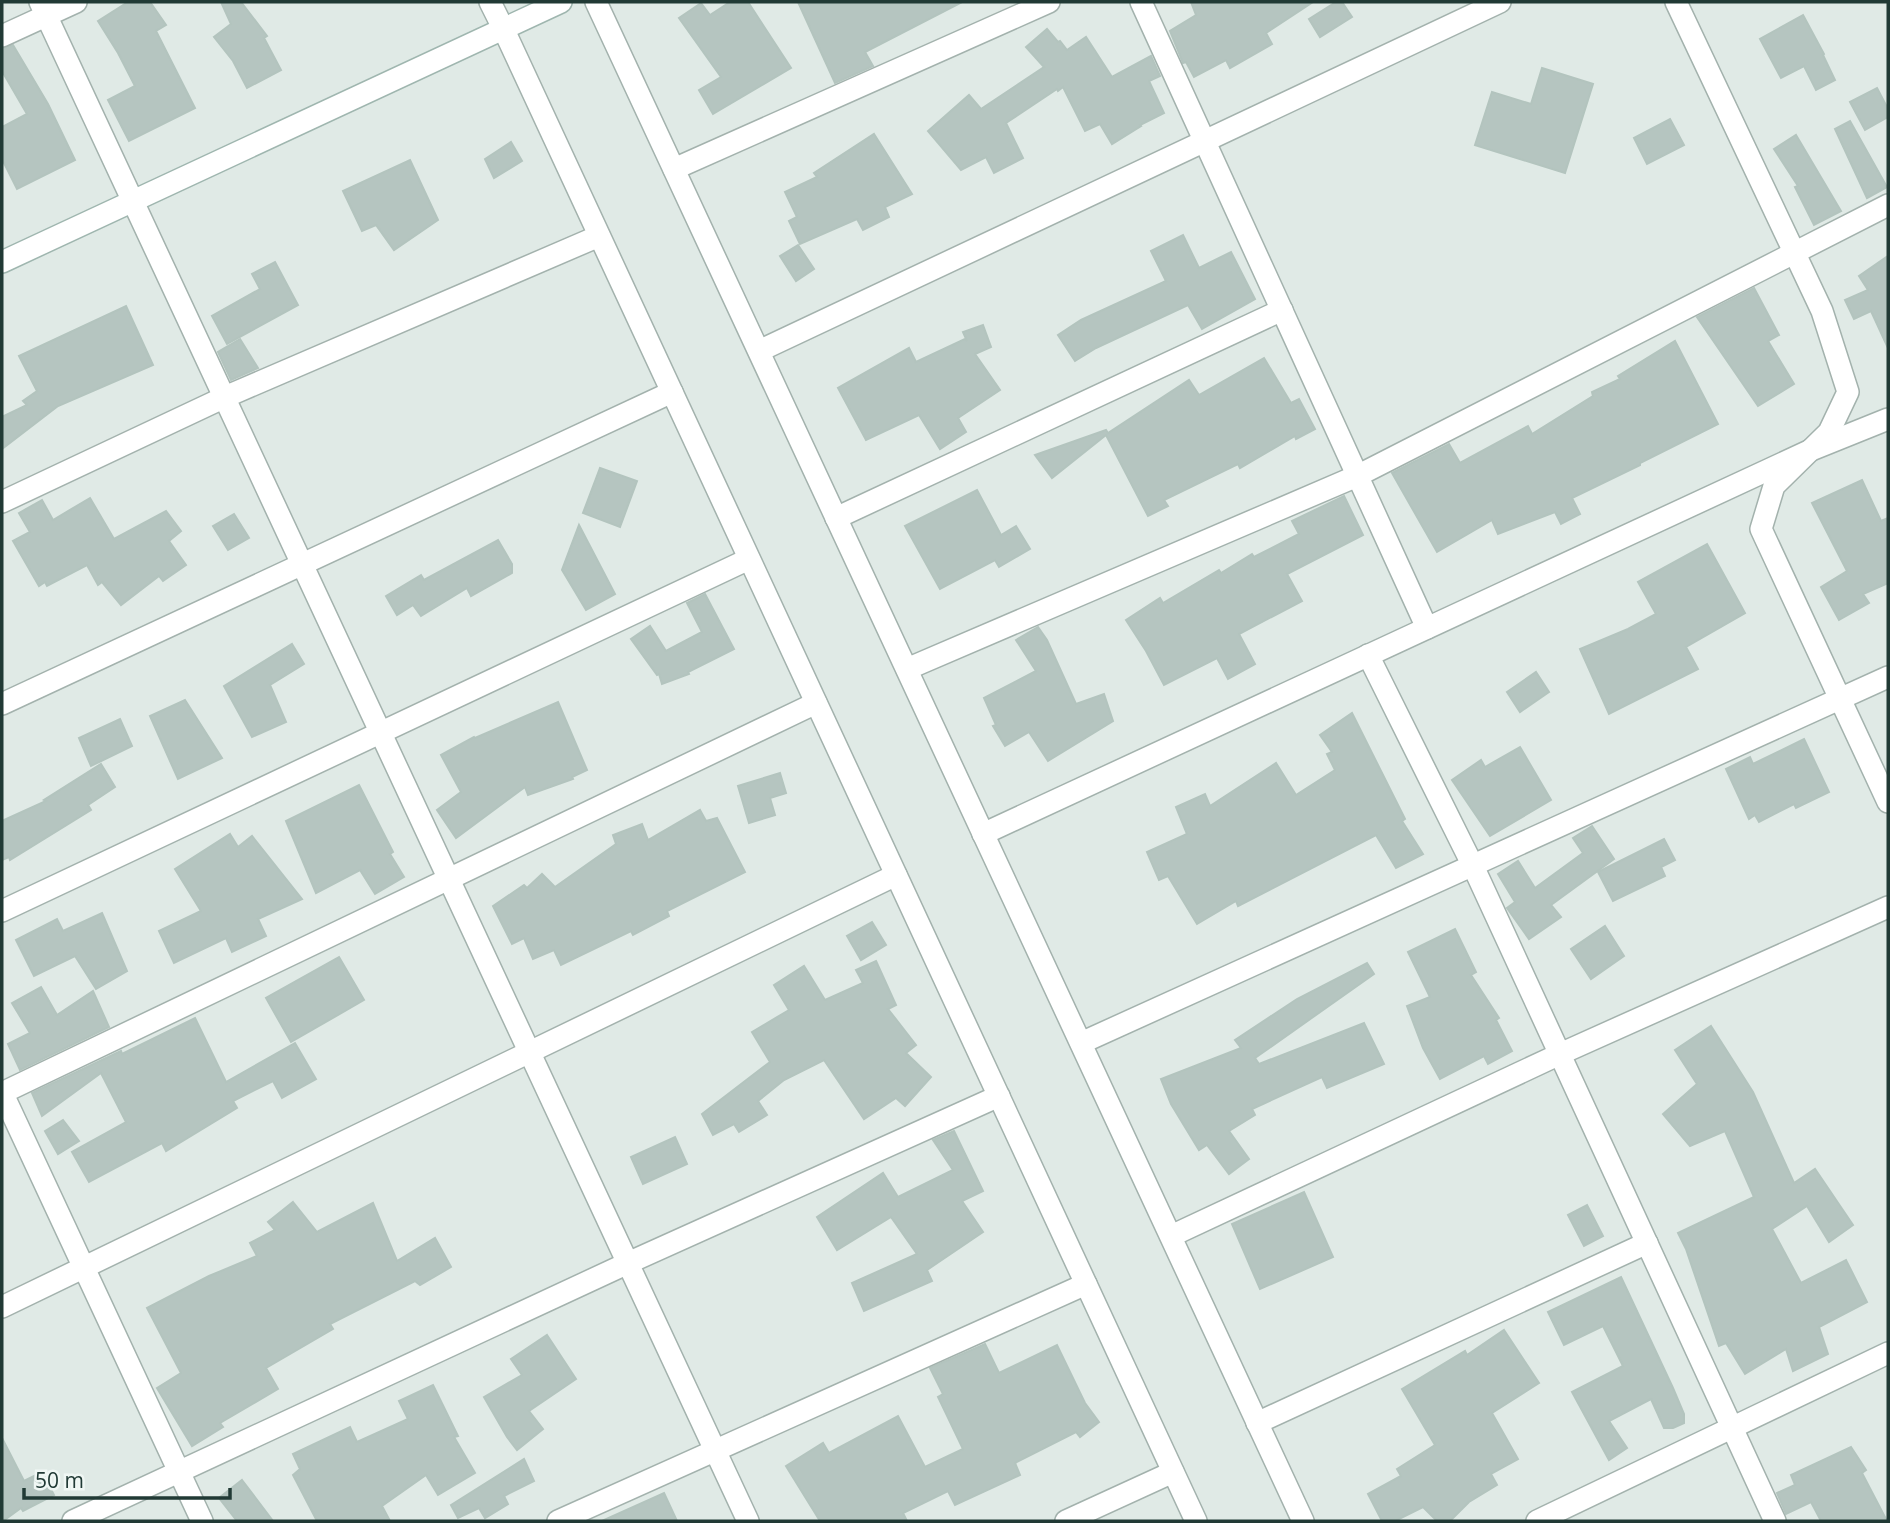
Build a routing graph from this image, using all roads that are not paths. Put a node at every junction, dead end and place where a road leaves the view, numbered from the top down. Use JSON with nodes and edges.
{"nodes":[{"id":1,"x":76,"y":2,"type":"edge"},
{"id":2,"x":490,"y":2,"type":"edge"},
{"id":3,"x":561,"y":2,"type":"edge"},
{"id":4,"x":596,"y":2,"type":"edge"},
{"id":5,"x":1049,"y":2,"type":"edge"},
{"id":6,"x":1141,"y":2,"type":"edge"},
{"id":7,"x":1500,"y":2,"type":"edge"},
{"id":8,"x":1676,"y":2,"type":"edge"},
{"id":9,"x":43,"y":8,"type":"edge"},
{"id":10,"x":503,"y":28,"type":"junction"},
{"id":11,"x":2,"y":36,"type":"edge"},
{"id":12,"x":1204,"y":140,"type":"junction"},
{"id":13,"x":674,"y":169,"type":"junction"},
{"id":14,"x":134,"y":200,"type":"junction"},
{"id":15,"x":1888,"y":205,"type":"edge"},
{"id":16,"x":599,"y":236,"type":"junction"},
{"id":17,"x":1794,"y":252,"type":"junction"},
{"id":18,"x":2,"y":262,"type":"edge"},
{"id":19,"x":1282,"y":310,"type":"junction"},
{"id":20,"x":759,"y":351,"type":"junction"},
{"id":21,"x":672,"y":392,"type":"junction"},
{"id":22,"x":225,"y":397,"type":"junction"},
{"id":23,"x":1888,"y":419,"type":"edge"},
{"id":24,"x":1811,"y":450,"type":"junction"},
{"id":25,"x":1357,"y":476,"type":"junction"},
{"id":26,"x":2,"y":502,"type":"edge"},
{"id":27,"x":836,"y":517,"type":"junction"},
{"id":28,"x":750,"y":559,"type":"junction"},
{"id":29,"x":303,"y":564,"type":"junction"},
{"id":30,"x":1427,"y":628,"type":"junction"},
{"id":31,"x":1368,"y":655,"type":"junction"},
{"id":32,"x":907,"y":670,"type":"junction"},
{"id":33,"x":1888,"y":677,"type":"edge"},
{"id":34,"x":1840,"y":699,"type":"junction"},
{"id":35,"x":816,"y":703,"type":"junction"},
{"id":36,"x":2,"y":704,"type":"edge"},
{"id":37,"x":381,"y":732,"type":"junction"},
{"id":38,"x":1888,"y":802,"type":"edge"},
{"id":39,"x":983,"y":834,"type":"junction"},
{"id":40,"x":1473,"y":866,"type":"junction"},
{"id":41,"x":896,"y":875,"type":"junction"},
{"id":42,"x":449,"y":878,"type":"junction"},
{"id":43,"x":1888,"y":907,"type":"edge"},
{"id":44,"x":2,"y":911,"type":"edge"},
{"id":45,"x":1081,"y":1043,"type":"junction"},
{"id":46,"x":530,"y":1052,"type":"junction"},
{"id":47,"x":1560,"y":1054,"type":"junction"},
{"id":48,"x":2,"y":1092,"type":"edge"},
{"id":49,"x":999,"y":1097,"type":"junction"},
{"id":50,"x":1171,"y":1236,"type":"junction"},
{"id":51,"x":1647,"y":1242,"type":"junction"},
{"id":52,"x":628,"y":1263,"type":"junction"},
{"id":53,"x":84,"y":1267,"type":"junction"},
{"id":54,"x":1086,"y":1284,"type":"junction"},
{"id":55,"x":2,"y":1307,"type":"edge"},
{"id":56,"x":1888,"y":1353,"type":"edge"},
{"id":57,"x":1257,"y":1423,"type":"junction"},
{"id":58,"x":1732,"y":1429,"type":"junction"},
{"id":59,"x":714,"y":1450,"type":"junction"},
{"id":60,"x":179,"y":1472,"type":"junction"},
{"id":61,"x":1174,"y":1472,"type":"junction"},
{"id":62,"x":73,"y":1521,"type":"edge"},
{"id":63,"x":202,"y":1521,"type":"edge"},
{"id":64,"x":558,"y":1521,"type":"edge"},
{"id":65,"x":748,"y":1521,"type":"edge"},
{"id":66,"x":1066,"y":1521,"type":"edge"},
{"id":67,"x":1196,"y":1521,"type":"edge"},
{"id":68,"x":1303,"y":1521,"type":"edge"},
{"id":69,"x":1538,"y":1521,"type":"edge"},
{"id":70,"x":1775,"y":1521,"type":"edge"}],
"edges":[{"from":1,"to":9,"type":"street"},
{"from":2,"to":10,"type":"street"},
{"from":3,"to":10,"type":"street"},
{"from":4,"to":13,"type":"street"},
{"from":5,"to":13,"type":"street"},
{"from":6,"to":12,"type":"street"},
{"from":7,"to":12,"type":"street"},
{"from":8,"to":17,"type":"street"},
{"from":9,"to":11,"type":"street"},
{"from":9,"to":14,"type":"street"},
{"from":10,"to":14,"type":"street"},
{"from":10,"to":16,"type":"street"},
{"from":12,"to":19,"type":"street"},
{"from":12,"to":20,"type":"street"},
{"from":13,"to":20,"type":"street"},
{"from":14,"to":18,"type":"street"},
{"from":14,"to":22,"type":"street"},
{"from":15,"to":17,"type":"street"},
{"from":16,"to":21,"type":"street"},
{"from":16,"to":22,"type":"street"},
{"from":17,"to":24,"type":"street"},
{"from":17,"to":25,"type":"street"},
{"from":19,"to":25,"type":"street"},
{"from":19,"to":27,"type":"street"},
{"from":20,"to":27,"type":"street"},
{"from":21,"to":28,"type":"street"},
{"from":21,"to":29,"type":"street"},
{"from":22,"to":26,"type":"street"},
{"from":22,"to":29,"type":"street"},
{"from":23,"to":24,"type":"street"},
{"from":24,"to":30,"type":"street"},
{"from":24,"to":34,"type":"street"},
{"from":25,"to":30,"type":"street"},
{"from":25,"to":32,"type":"street"},
{"from":27,"to":32,"type":"street"},
{"from":28,"to":35,"type":"street"},
{"from":28,"to":37,"type":"street"},
{"from":29,"to":36,"type":"street"},
{"from":29,"to":37,"type":"street"},
{"from":30,"to":31,"type":"street"},
{"from":31,"to":39,"type":"street"},
{"from":31,"to":40,"type":"street"},
{"from":32,"to":39,"type":"street"},
{"from":33,"to":34,"type":"street"},
{"from":34,"to":38,"type":"street"},
{"from":34,"to":40,"type":"street"},
{"from":35,"to":41,"type":"street"},
{"from":35,"to":42,"type":"street"},
{"from":37,"to":42,"type":"street"},
{"from":37,"to":44,"type":"street"},
{"from":39,"to":45,"type":"street"},
{"from":40,"to":45,"type":"street"},
{"from":40,"to":47,"type":"street"},
{"from":41,"to":46,"type":"street"},
{"from":41,"to":49,"type":"street"},
{"from":42,"to":46,"type":"street"},
{"from":42,"to":48,"type":"street"},
{"from":43,"to":47,"type":"street"},
{"from":45,"to":50,"type":"street"},
{"from":46,"to":52,"type":"street"},
{"from":46,"to":53,"type":"street"},
{"from":47,"to":50,"type":"street"},
{"from":47,"to":51,"type":"street"},
{"from":48,"to":53,"type":"street"},
{"from":49,"to":52,"type":"street"},
{"from":49,"to":54,"type":"street"},
{"from":50,"to":57,"type":"street"},
{"from":51,"to":57,"type":"street"},
{"from":51,"to":58,"type":"street"},
{"from":52,"to":59,"type":"street"},
{"from":52,"to":60,"type":"street"},
{"from":53,"to":55,"type":"street"},
{"from":53,"to":60,"type":"street"},
{"from":54,"to":59,"type":"street"},
{"from":54,"to":61,"type":"street"},
{"from":56,"to":58,"type":"street"},
{"from":57,"to":68,"type":"street"},
{"from":58,"to":69,"type":"street"},
{"from":58,"to":70,"type":"street"},
{"from":59,"to":64,"type":"street"},
{"from":59,"to":65,"type":"street"},
{"from":60,"to":62,"type":"street"},
{"from":60,"to":63,"type":"street"},
{"from":61,"to":66,"type":"street"},
{"from":61,"to":67,"type":"street"}]}
